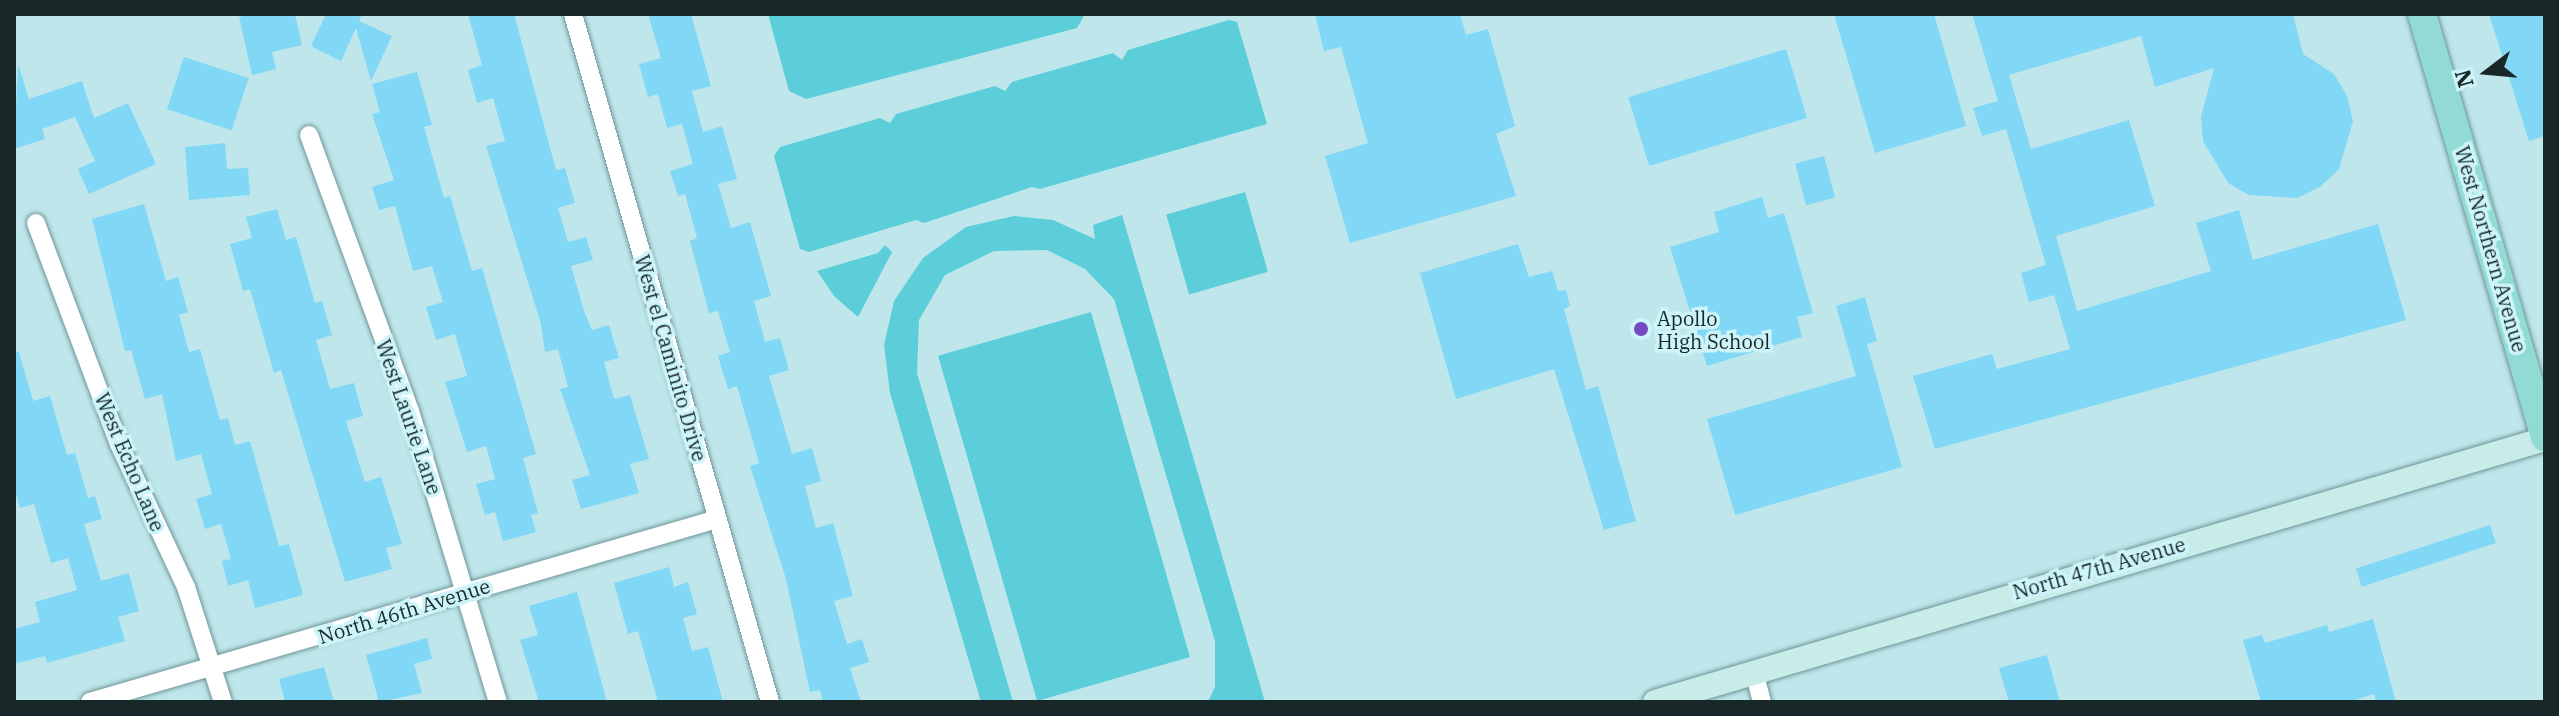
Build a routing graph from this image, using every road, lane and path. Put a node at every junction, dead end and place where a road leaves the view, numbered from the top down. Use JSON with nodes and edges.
{"nodes":[{"id":1,"x":573,"y":14,"type":"edge"},
{"id":2,"x":2422,"y":14,"type":"edge"},
{"id":3,"x":309,"y":135,"type":"dead end"},
{"id":4,"x":36,"y":223,"type":"dead end"},
{"id":5,"x":2545,"y":438,"type":"edge"},
{"id":6,"x":717,"y":519,"type":"junction"},
{"id":7,"x":466,"y":592,"type":"junction"},
{"id":8,"x":213,"y":668,"type":"junction"},
{"id":9,"x":1754,"y":672,"type":"junction"},
{"id":10,"x":90,"y":702,"type":"edge"},
{"id":11,"x":223,"y":702,"type":"edge"},
{"id":12,"x":498,"y":702,"type":"edge"},
{"id":13,"x":770,"y":702,"type":"edge"},
{"id":14,"x":1655,"y":702,"type":"edge"},
{"id":15,"x":1762,"y":702,"type":"edge"}],
"edges":[{"from":1,"to":6,"type":"street","name":"West el Caminito Drive"},
{"from":2,"to":5,"type":"main road","name":"West Northern Avenue"},
{"from":3,"to":7,"type":"street","name":"West Laurie Lane"},
{"from":4,"to":8,"type":"street","name":"West Echo Lane"},
{"from":5,"to":9,"type":"street","name":"North 47th Avenue"},
{"from":6,"to":7,"type":"street","name":"North 46th Avenue"},
{"from":6,"to":13,"type":"street","name":"West el Caminito Drive"},
{"from":7,"to":8,"type":"street","name":"North 46th Avenue"},
{"from":7,"to":12,"type":"street","name":"West Laurie Lane"},
{"from":8,"to":10,"type":"street","name":"North 46th Avenue"},
{"from":8,"to":11,"type":"street","name":"West Echo Lane"},
{"from":9,"to":14,"type":"street","name":"North 47th Avenue"},
{"from":9,"to":15,"type":"street"}]}
